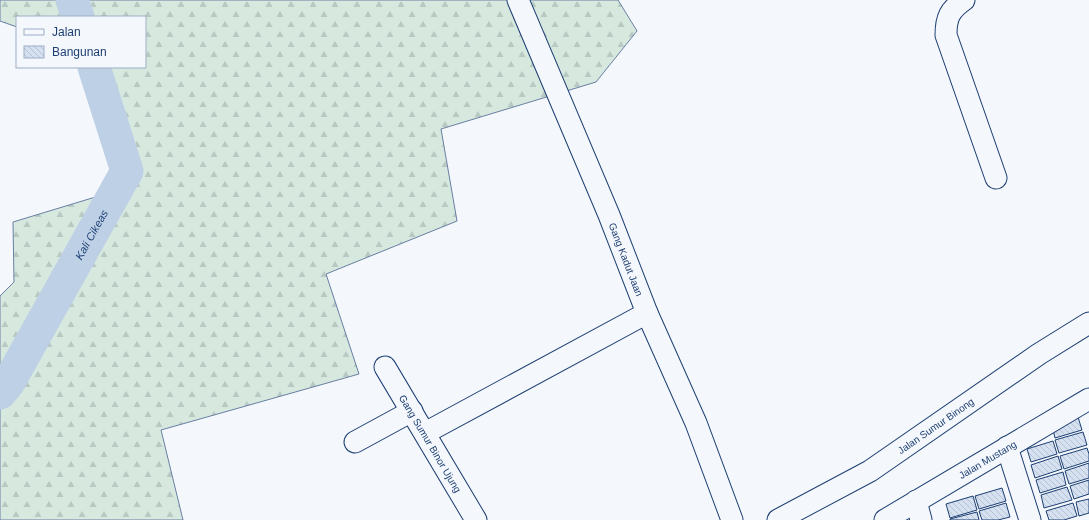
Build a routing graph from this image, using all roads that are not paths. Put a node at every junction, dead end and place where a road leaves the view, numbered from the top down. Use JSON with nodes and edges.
{"nodes":[{"id":1,"x":518,"y":0,"type":"edge"},
{"id":2,"x":964,"y":0,"type":"edge"},
{"id":3,"x":996,"y":178,"type":"dead end"},
{"id":4,"x":647,"y":313,"type":"junction"},
{"id":5,"x":1089,"y":323,"type":"edge"},
{"id":6,"x":385,"y":367,"type":"dead end"},
{"id":7,"x":1089,"y":398,"type":"edge"},
{"id":8,"x":412,"y":411,"type":"junction"},
{"id":9,"x":425,"y":433,"type":"junction"},
{"id":10,"x":355,"y":442,"type":"dead end"},
{"id":11,"x":1007,"y":446,"type":"junction"},
{"id":12,"x":919,"y":511,"type":"edge"},
{"id":13,"x":476,"y":520,"type":"edge"},
{"id":14,"x":732,"y":520,"type":"edge"},
{"id":15,"x":778,"y":520,"type":"edge"},
{"id":16,"x":885,"y":520,"type":"edge"},
{"id":17,"x":1030,"y":520,"type":"edge"}],
"edges":[{"from":1,"to":4,"type":"street","name":"Gang Kadut Jaan"},
{"from":2,"to":3,"type":"street"},
{"from":4,"to":9,"type":"street"},
{"from":4,"to":14,"type":"street","name":"Gang Kadut Jaan"},
{"from":5,"to":15,"type":"street","name":"Jalan Sumur Binong"},
{"from":6,"to":8,"type":"street","name":"Gang Sumur Binor Ujung"},
{"from":7,"to":11,"type":"street","name":"Jalan Mustang"},
{"from":8,"to":9,"type":"street","name":"Gang Sumur Binor Ujung"},
{"from":8,"to":10,"type":"street"},
{"from":9,"to":13,"type":"street","name":"Gang Sumur Binor Ujung"},
{"from":11,"to":12,"type":"street","name":"Jalan Mustang"},
{"from":11,"to":17,"type":"street"},
{"from":12,"to":16,"type":"street","name":"Jalan Mustang"}]}
